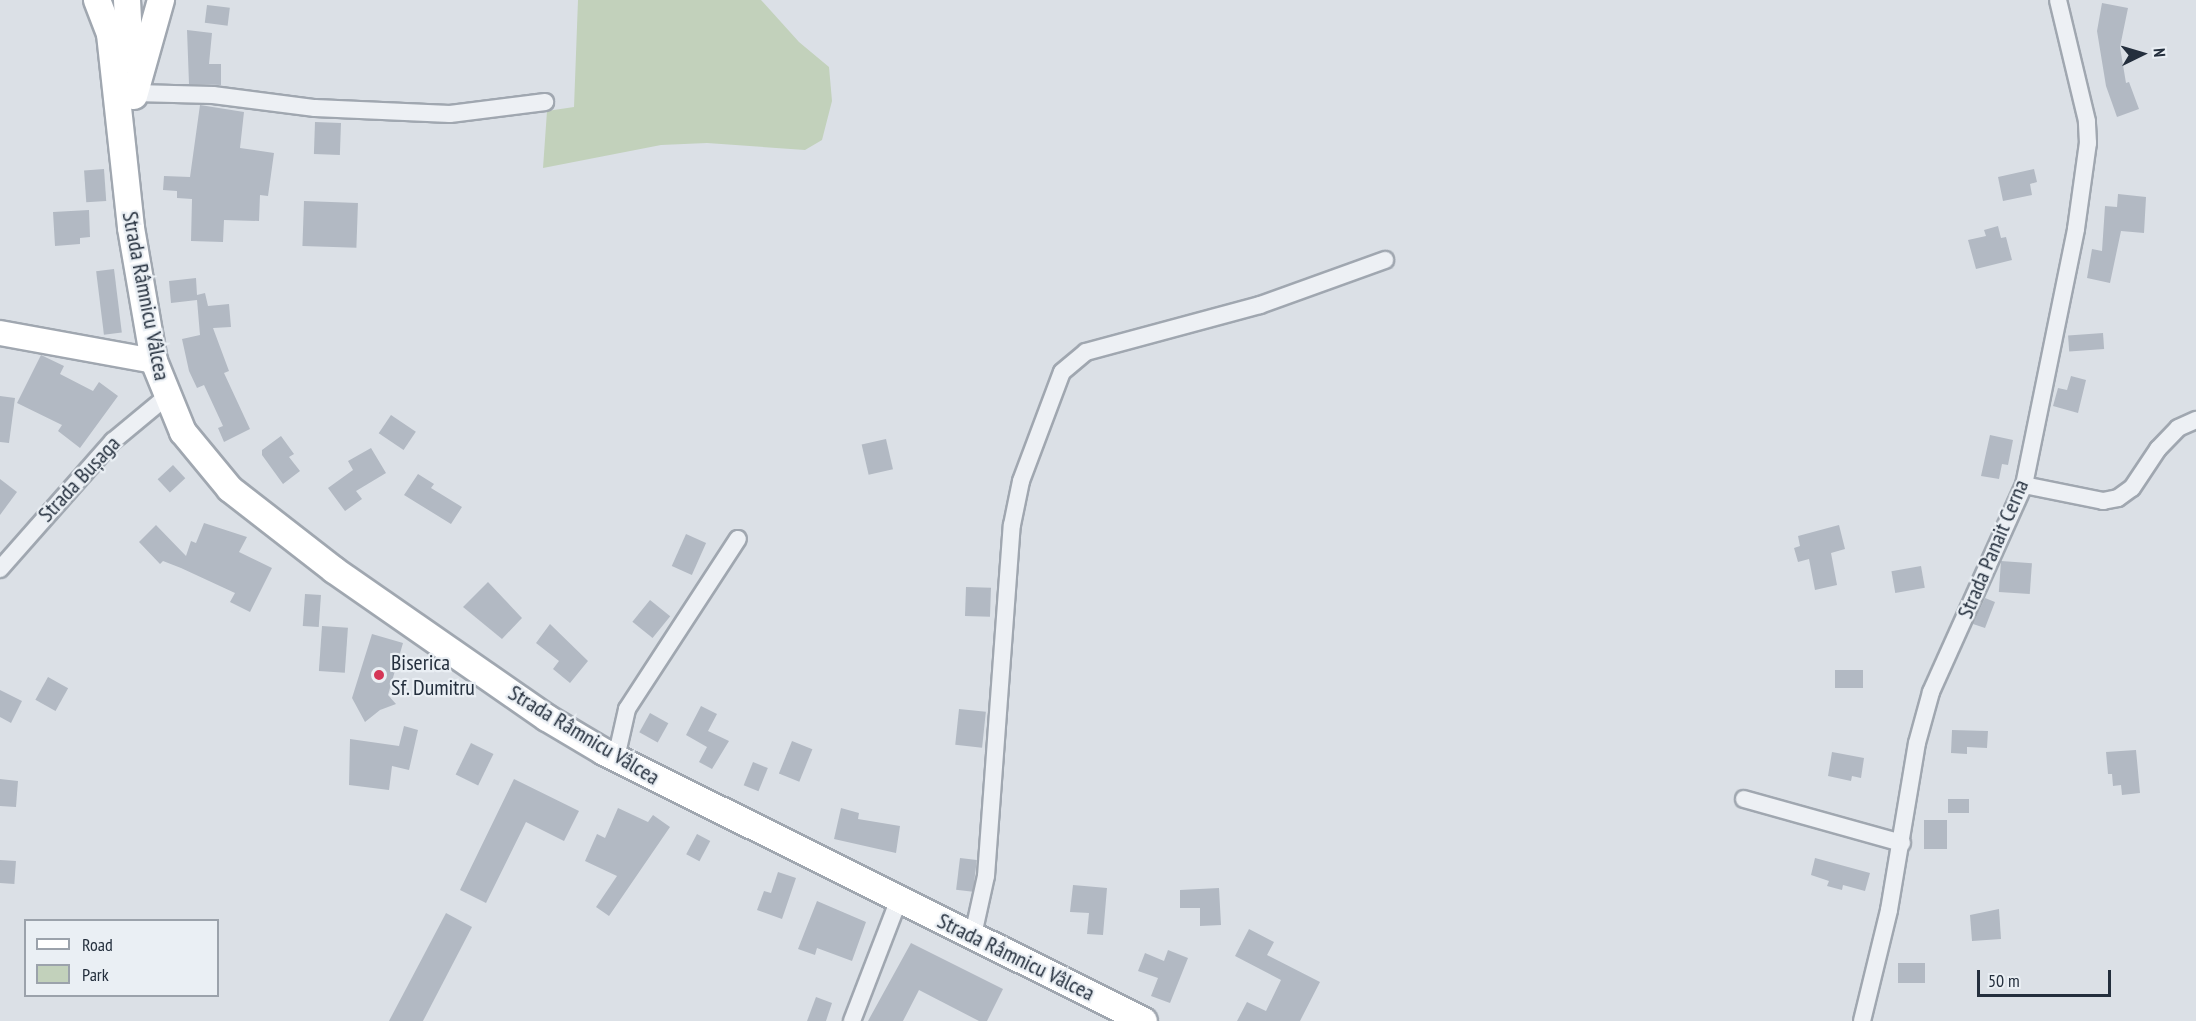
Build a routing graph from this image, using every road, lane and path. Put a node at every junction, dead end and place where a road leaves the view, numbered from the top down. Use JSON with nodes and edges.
{"nodes":[{"id":1,"x":97,"y":0,"type":"edge"},
{"id":2,"x":127,"y":0,"type":"edge"},
{"id":3,"x":161,"y":0,"type":"edge"},
{"id":4,"x":2058,"y":0,"type":"edge"},
{"id":5,"x":135,"y":95,"type":"junction"},
{"id":6,"x":545,"y":102,"type":"dead end"},
{"id":7,"x":125,"y":173,"type":"junction"},
{"id":8,"x":1385,"y":260,"type":"dead end"},
{"id":9,"x":0,"y":333,"type":"edge"},
{"id":10,"x":154,"y":361,"type":"junction"},
{"id":11,"x":166,"y":397,"type":"junction"},
{"id":12,"x":2196,"y":420,"type":"edge"},
{"id":13,"x":2024,"y":485,"type":"junction"},
{"id":14,"x":738,"y":539,"type":"dead end"},
{"id":15,"x":0,"y":569,"type":"edge"},
{"id":16,"x":616,"y":758,"type":"junction"},
{"id":17,"x":1744,"y":800,"type":"dead end"},
{"id":18,"x":1902,"y":843,"type":"junction"},
{"id":19,"x":899,"y":899,"type":"junction"},
{"id":20,"x":973,"y":935,"type":"junction"},
{"id":21,"x":852,"y":1021,"type":"edge"},
{"id":22,"x":1143,"y":1021,"type":"edge"},
{"id":23,"x":1862,"y":1021,"type":"edge"}],
"edges":[{"from":1,"to":7,"type":"main road","name":"Strada Râmnicu Vâlcea"},
{"from":2,"to":5,"type":"main road","name":"Strada Râmnicu Vâlcea"},
{"from":3,"to":5,"type":"main road","name":"Strada Râmnicu Vâlcea"},
{"from":4,"to":13,"type":"street","name":"Strada Panait Cerna"},
{"from":5,"to":6,"type":"street"},
{"from":5,"to":7,"type":"main road","name":"Strada Râmnicu Vâlcea"},
{"from":7,"to":10,"type":"main road","name":"Strada Râmnicu Vâlcea"},
{"from":8,"to":20,"type":"street"},
{"from":9,"to":10,"type":"main road"},
{"from":10,"to":11,"type":"main road","name":"Strada Râmnicu Vâlcea"},
{"from":11,"to":15,"type":"street","name":"Strada Bușaga"},
{"from":11,"to":16,"type":"main road","name":"Strada Râmnicu Vâlcea"},
{"from":12,"to":13,"type":"street"},
{"from":13,"to":18,"type":"street","name":"Strada Panait Cerna"},
{"from":14,"to":16,"type":"street"},
{"from":16,"to":19,"type":"main road","name":"Strada Râmnicu Vâlcea"},
{"from":17,"to":18,"type":"street"},
{"from":18,"to":23,"type":"street","name":"Strada Panait Cerna"},
{"from":19,"to":20,"type":"main road","name":"Strada Râmnicu Vâlcea"},
{"from":19,"to":21,"type":"street"},
{"from":20,"to":22,"type":"main road","name":"Strada Râmnicu Vâlcea"}]}
